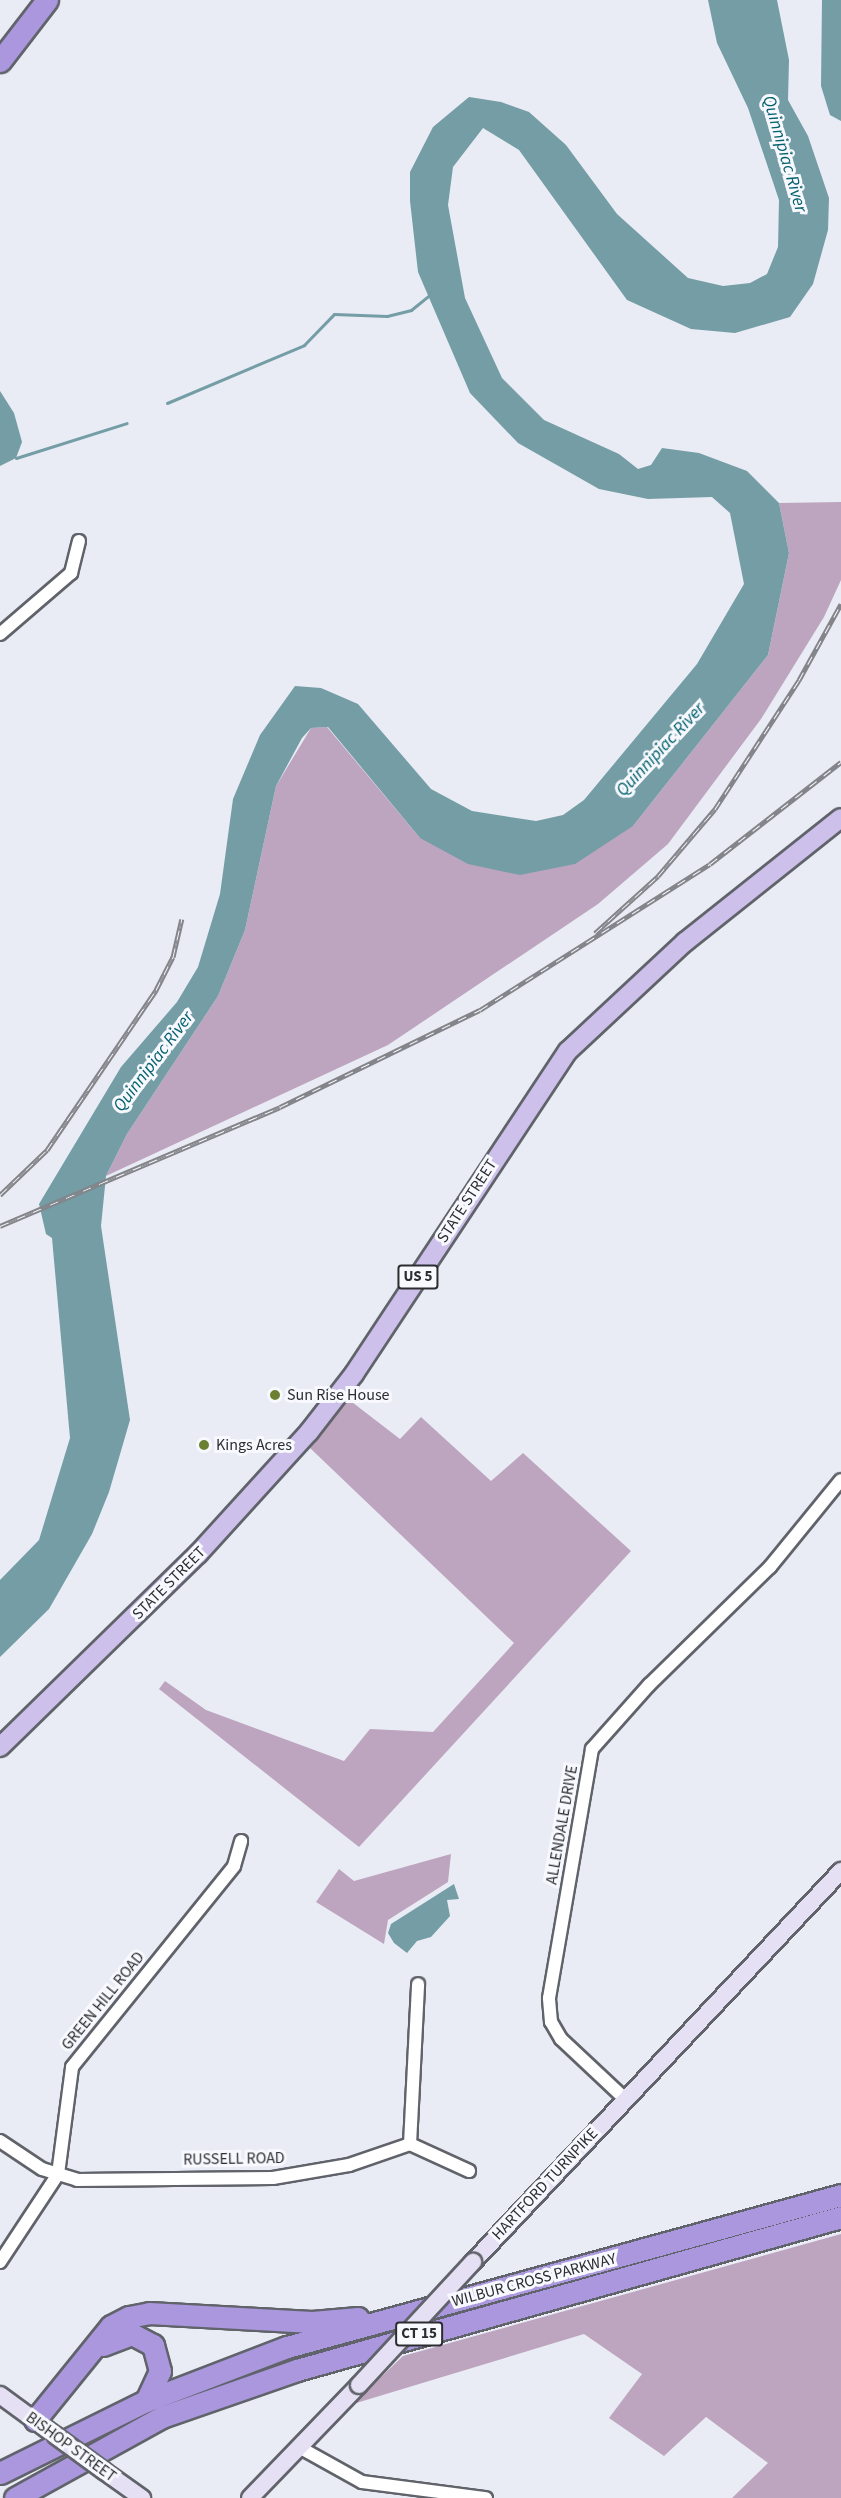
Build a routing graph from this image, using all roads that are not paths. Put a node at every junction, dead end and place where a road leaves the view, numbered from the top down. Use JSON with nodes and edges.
{"nodes":[{"id":1,"x":47,"y":3,"type":"edge"},
{"id":2,"x":0,"y":61,"type":"edge"},
{"id":3,"x":79,"y":541,"type":"dead end"},
{"id":4,"x":0,"y":634,"type":"edge"},
{"id":5,"x":841,"y":818,"type":"edge"},
{"id":6,"x":841,"y":1480,"type":"edge"},
{"id":7,"x":0,"y":1746,"type":"edge"},
{"id":8,"x":242,"y":1841,"type":"dead end"},
{"id":9,"x":841,"y":1870,"type":"edge"},
{"id":10,"x":418,"y":1984,"type":"dead end"},
{"id":11,"x":624,"y":2098,"type":"junction"},
{"id":12,"x":0,"y":2141,"type":"edge"},
{"id":13,"x":410,"y":2144,"type":"junction"},
{"id":14,"x":469,"y":2171,"type":"dead end"},
{"id":15,"x":58,"y":2174,"type":"junction"},
{"id":16,"x":841,"y":2195,"type":"edge"},
{"id":17,"x":841,"y":2217,"type":"edge"},
{"id":18,"x":0,"y":2262,"type":"edge"},
{"id":19,"x":409,"y":2315,"type":"junction"},
{"id":20,"x":83,"y":2359,"type":"junction"},
{"id":21,"x":0,"y":2395,"type":"edge"},
{"id":22,"x":146,"y":2401,"type":"junction"},
{"id":23,"x":41,"y":2425,"type":"junction"},
{"id":24,"x":299,"y":2447,"type":"junction"},
{"id":25,"x":104,"y":2471,"type":"junction"},
{"id":26,"x":0,"y":2473,"type":"edge"},
{"id":27,"x":16,"y":2498,"type":"edge"},
{"id":28,"x":131,"y":2498,"type":"edge"},
{"id":29,"x":142,"y":2498,"type":"edge"},
{"id":30,"x":250,"y":2498,"type":"edge"},
{"id":31,"x":486,"y":2498,"type":"edge"}],
"edges":[{"from":1,"to":2,"type":"highway"},
{"from":3,"to":4,"type":"street"},
{"from":5,"to":7,"type":"main road","name":"STATE STREET","number":"US 5"},
{"from":6,"to":11,"type":"street","name":"ALLENDALE DRIVE"},
{"from":8,"to":15,"type":"street","name":"GREEN HILL ROAD"},
{"from":9,"to":11,"type":"main road","name":"HARTFORD TURNPIKE"},
{"from":10,"to":13,"type":"street"},
{"from":11,"to":24,"type":"main road","name":"HARTFORD TURNPIKE","bridge":true},
{"from":12,"to":15,"type":"street","name":"RUSSELL ROAD"},
{"from":13,"to":14,"type":"street"},
{"from":13,"to":15,"type":"street","name":"RUSSELL ROAD"},
{"from":15,"to":18,"type":"street","name":"GREEN HILL ROAD"},
{"from":16,"to":19,"type":"highway","name":"WILBUR CROSS PARKWAY","number":"CT 15"},
{"from":17,"to":27,"type":"highway","name":"WILBUR CROSS PARKWAY","number":"CT 15"},
{"from":19,"to":20,"type":"highway"},
{"from":19,"to":22,"type":"highway","name":"WILBUR CROSS PARKWAY","number":"CT 15"},
{"from":20,"to":22,"type":"highway"},
{"from":20,"to":23,"type":"highway"},
{"from":21,"to":23,"type":"main road","name":"BISHOP STREET"},
{"from":22,"to":26,"type":"highway","name":"WILBUR CROSS PARKWAY","number":"CT 15"},
{"from":23,"to":25,"type":"main road","name":"BISHOP STREET","bridge":true},
{"from":24,"to":30,"type":"main road","name":"HARTFORD TURNPIKE"},
{"from":24,"to":31,"type":"street"},
{"from":25,"to":28,"type":"main road"},
{"from":25,"to":29,"type":"main road","name":"BISHOP STREET"}]}
